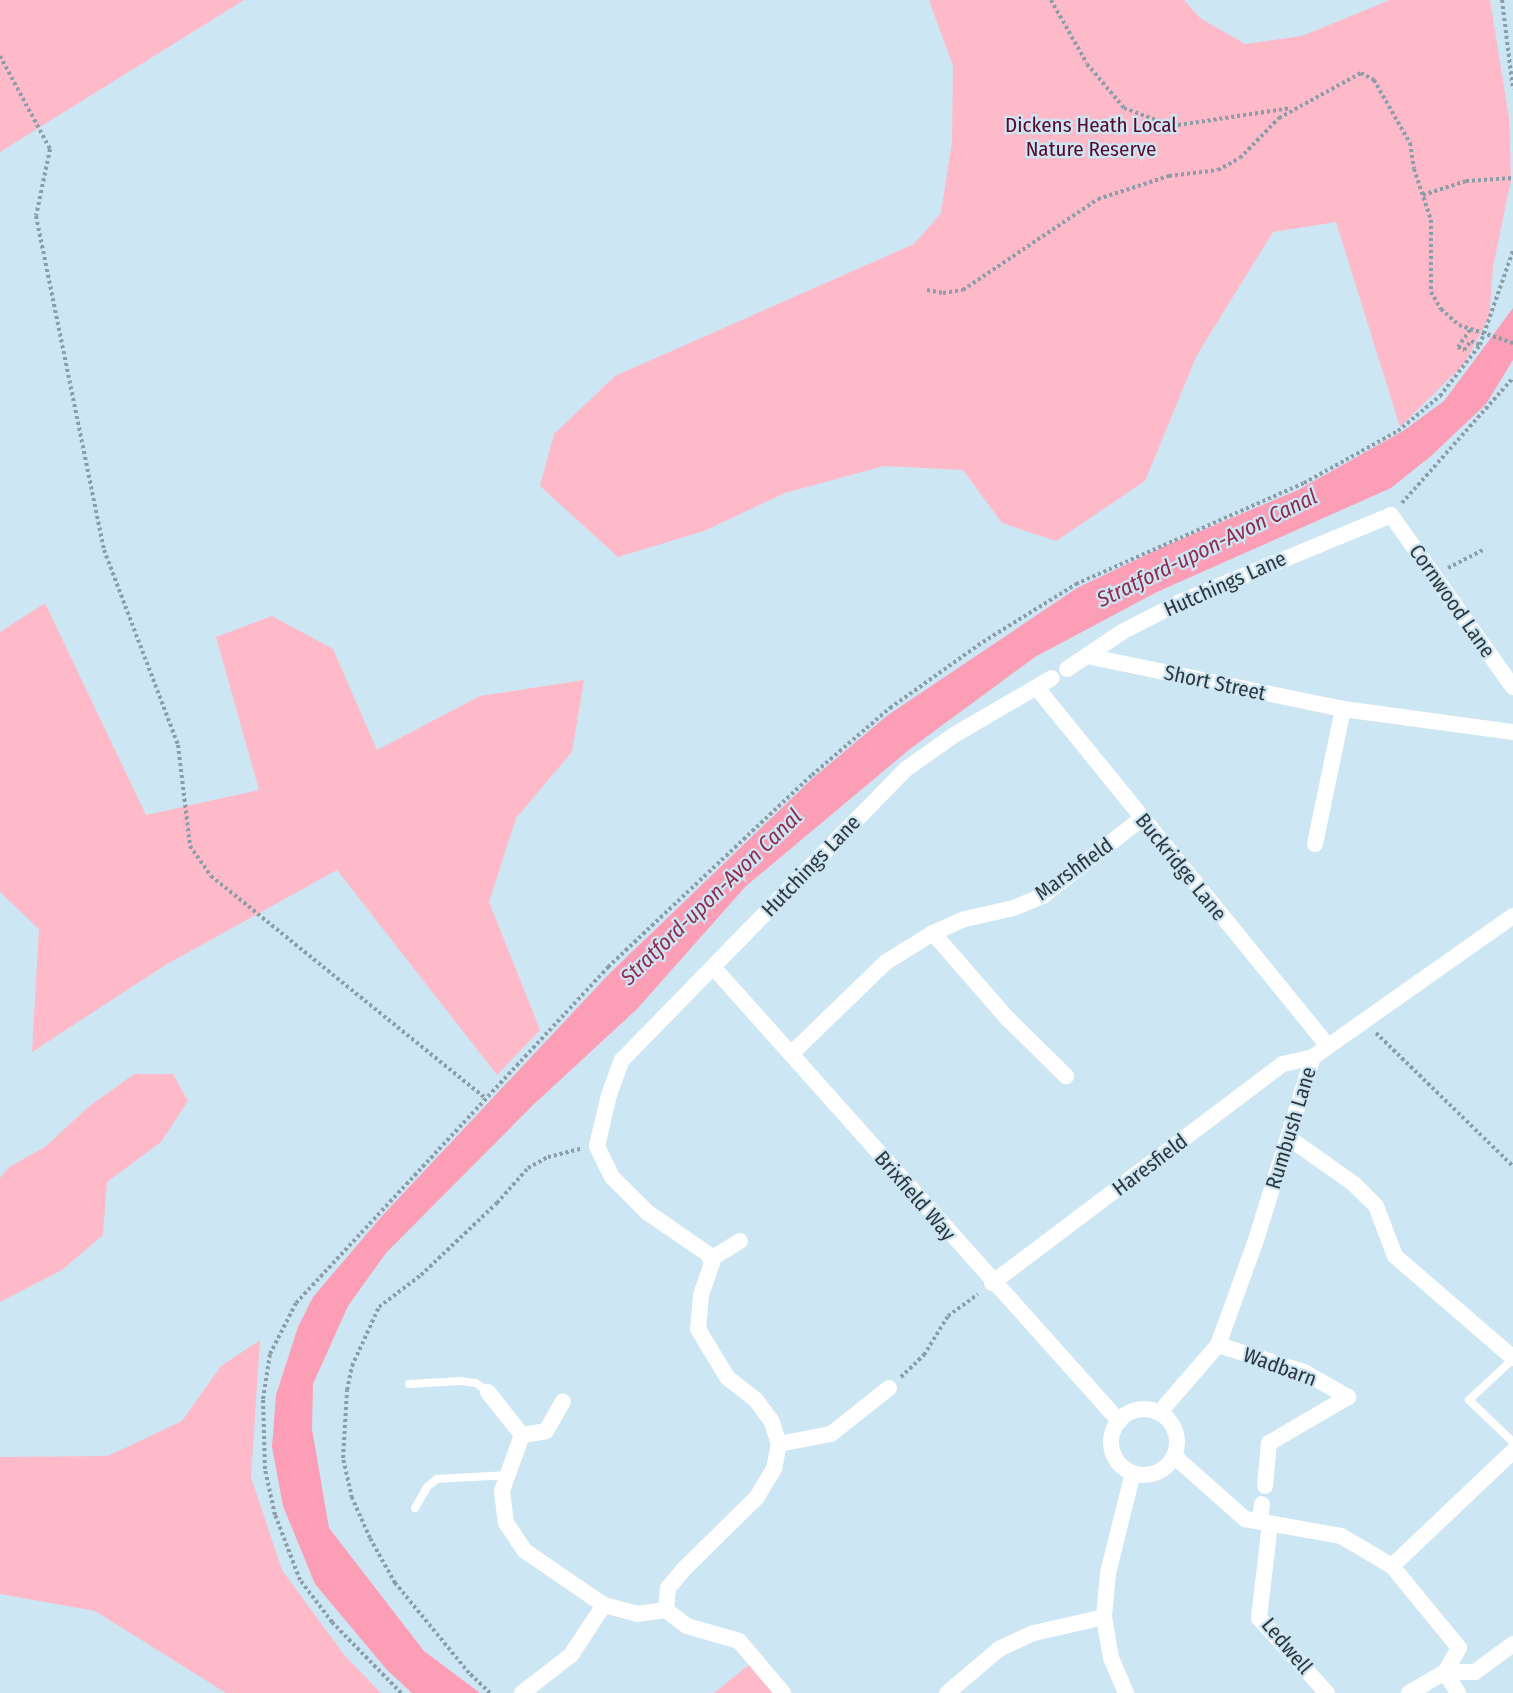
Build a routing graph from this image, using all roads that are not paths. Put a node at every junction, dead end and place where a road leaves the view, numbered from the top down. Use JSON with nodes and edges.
{"nodes":[{"id":1,"x":1391,"y":515,"type":"joint"},
{"id":2,"x":1087,"y":656,"type":"junction"},
{"id":3,"x":1513,"y":687,"type":"edge"},
{"id":4,"x":1037,"y":688,"type":"junction"},
{"id":5,"x":1343,"y":709,"type":"junction"},
{"id":6,"x":1513,"y":732,"type":"edge"},
{"id":7,"x":1142,"y":819,"type":"junction"},
{"id":8,"x":1315,"y":844,"type":"dead end"},
{"id":9,"x":1513,"y":916,"type":"edge"},
{"id":10,"x":933,"y":933,"type":"junction"},
{"id":11,"x":714,"y":968,"type":"junction"},
{"id":12,"x":1326,"y":1044,"type":"junction"},
{"id":13,"x":791,"y":1054,"type":"junction"},
{"id":14,"x":1313,"y":1057,"type":"junction"},
{"id":15,"x":1066,"y":1076,"type":"dead end"},
{"id":16,"x":1289,"y":1138,"type":"junction"},
{"id":17,"x":740,"y":1241,"type":"dead end"},
{"id":18,"x":711,"y":1259,"type":"junction"},
{"id":19,"x":992,"y":1283,"type":"junction"},
{"id":20,"x":1218,"y":1345,"type":"junction"},
{"id":21,"x":1513,"y":1359,"type":"edge"},
{"id":22,"x":410,"y":1383,"type":"dead end"},
{"id":23,"x":889,"y":1388,"type":"road end"},
{"id":24,"x":488,"y":1392,"type":"joint"},
{"id":25,"x":563,"y":1402,"type":"dead end"},
{"id":26,"x":1159,"y":1413,"type":"junction"},
{"id":27,"x":1119,"y":1421,"type":"junction"},
{"id":28,"x":522,"y":1435,"type":"junction"},
{"id":29,"x":1513,"y":1442,"type":"edge"},
{"id":30,"x":779,"y":1443,"type":"junction"},
{"id":31,"x":1513,"y":1451,"type":"edge"},
{"id":32,"x":1174,"y":1456,"type":"junction"},
{"id":33,"x":1133,"y":1473,"type":"junction"},
{"id":34,"x":508,"y":1475,"type":"junction"},
{"id":35,"x":1265,"y":1486,"type":"dead end"},
{"id":36,"x":1262,"y":1504,"type":"dead end"},
{"id":37,"x":415,"y":1508,"type":"dead end"},
{"id":38,"x":1265,"y":1523,"type":"junction"},
{"id":39,"x":1392,"y":1566,"type":"junction"},
{"id":40,"x":604,"y":1605,"type":"junction"},
{"id":41,"x":666,"y":1610,"type":"junction"},
{"id":42,"x":1104,"y":1617,"type":"junction"},
{"id":43,"x":1513,"y":1644,"type":"edge"},
{"id":44,"x":1445,"y":1672,"type":"junction"},
{"id":45,"x":522,"y":1693,"type":"edge"},
{"id":46,"x":783,"y":1693,"type":"edge"},
{"id":47,"x":947,"y":1693,"type":"edge"},
{"id":48,"x":1126,"y":1693,"type":"edge"},
{"id":49,"x":1327,"y":1693,"type":"edge"},
{"id":50,"x":1409,"y":1693,"type":"edge"},
{"id":51,"x":1458,"y":1693,"type":"edge"}],
"edges":[{"from":1,"to":2,"type":"street","name":"Hutchings Lane"},
{"from":1,"to":3,"type":"street","name":"Cornwood Lane"},
{"from":2,"to":4,"type":"street","name":"Hutchings Lane"},
{"from":2,"to":5,"type":"street","name":"Short Street"},
{"from":4,"to":7,"type":"street","name":"Buckridge Lane"},
{"from":4,"to":11,"type":"street","name":"Hutchings Lane"},
{"from":5,"to":6,"type":"street","name":"Short Street"},
{"from":5,"to":8,"type":"street"},
{"from":7,"to":10,"type":"street","name":"Marshfield"},
{"from":7,"to":12,"type":"street","name":"Buckridge Lane"},
{"from":9,"to":12,"type":"street","name":"Rumbush Lane"},
{"from":10,"to":13,"type":"street","name":"Marshfield"},
{"from":10,"to":15,"type":"street"},
{"from":11,"to":13,"type":"street","name":"Brixfield Way"},
{"from":11,"to":18,"type":"street","name":"Hutchings Lane"},
{"from":12,"to":14,"type":"street","name":"Rumbush Lane"},
{"from":13,"to":19,"type":"street","name":"Brixfield Way"},
{"from":14,"to":16,"type":"street","name":"Rumbush Lane"},
{"from":14,"to":19,"type":"street","name":"Haresfield"},
{"from":16,"to":20,"type":"street","name":"Rumbush Lane"},
{"from":16,"to":21,"type":"street"},
{"from":17,"to":18,"type":"street"},
{"from":18,"to":30,"type":"street"},
{"from":19,"to":27,"type":"street","name":"Brixfield Way"},
{"from":20,"to":26,"type":"street","name":"Rumbush Lane"},
{"from":20,"to":35,"type":"street","name":"Wadbarn"},
{"from":21,"to":29,"type":"lane"},
{"from":22,"to":24,"type":"lane"},
{"from":23,"to":30,"type":"street"},
{"from":24,"to":28,"type":"street"},
{"from":25,"to":28,"type":"street"},
{"from":26,"to":27,"type":"street"},
{"from":26,"to":32,"type":"street"},
{"from":27,"to":33,"type":"street"},
{"from":28,"to":34,"type":"street"},
{"from":30,"to":41,"type":"street"},
{"from":31,"to":39,"type":"street"},
{"from":32,"to":33,"type":"street"},
{"from":32,"to":38,"type":"street"},
{"from":33,"to":42,"type":"street"},
{"from":34,"to":37,"type":"lane"},
{"from":34,"to":40,"type":"street"},
{"from":36,"to":38,"type":"street"},
{"from":38,"to":39,"type":"street"},
{"from":38,"to":49,"type":"street","name":"Ledwell"},
{"from":39,"to":44,"type":"street"},
{"from":40,"to":41,"type":"street"},
{"from":40,"to":45,"type":"street"},
{"from":41,"to":46,"type":"street"},
{"from":42,"to":47,"type":"street"},
{"from":42,"to":48,"type":"street"},
{"from":43,"to":44,"type":"street"},
{"from":44,"to":50,"type":"street"},
{"from":44,"to":51,"type":"street"}]}
